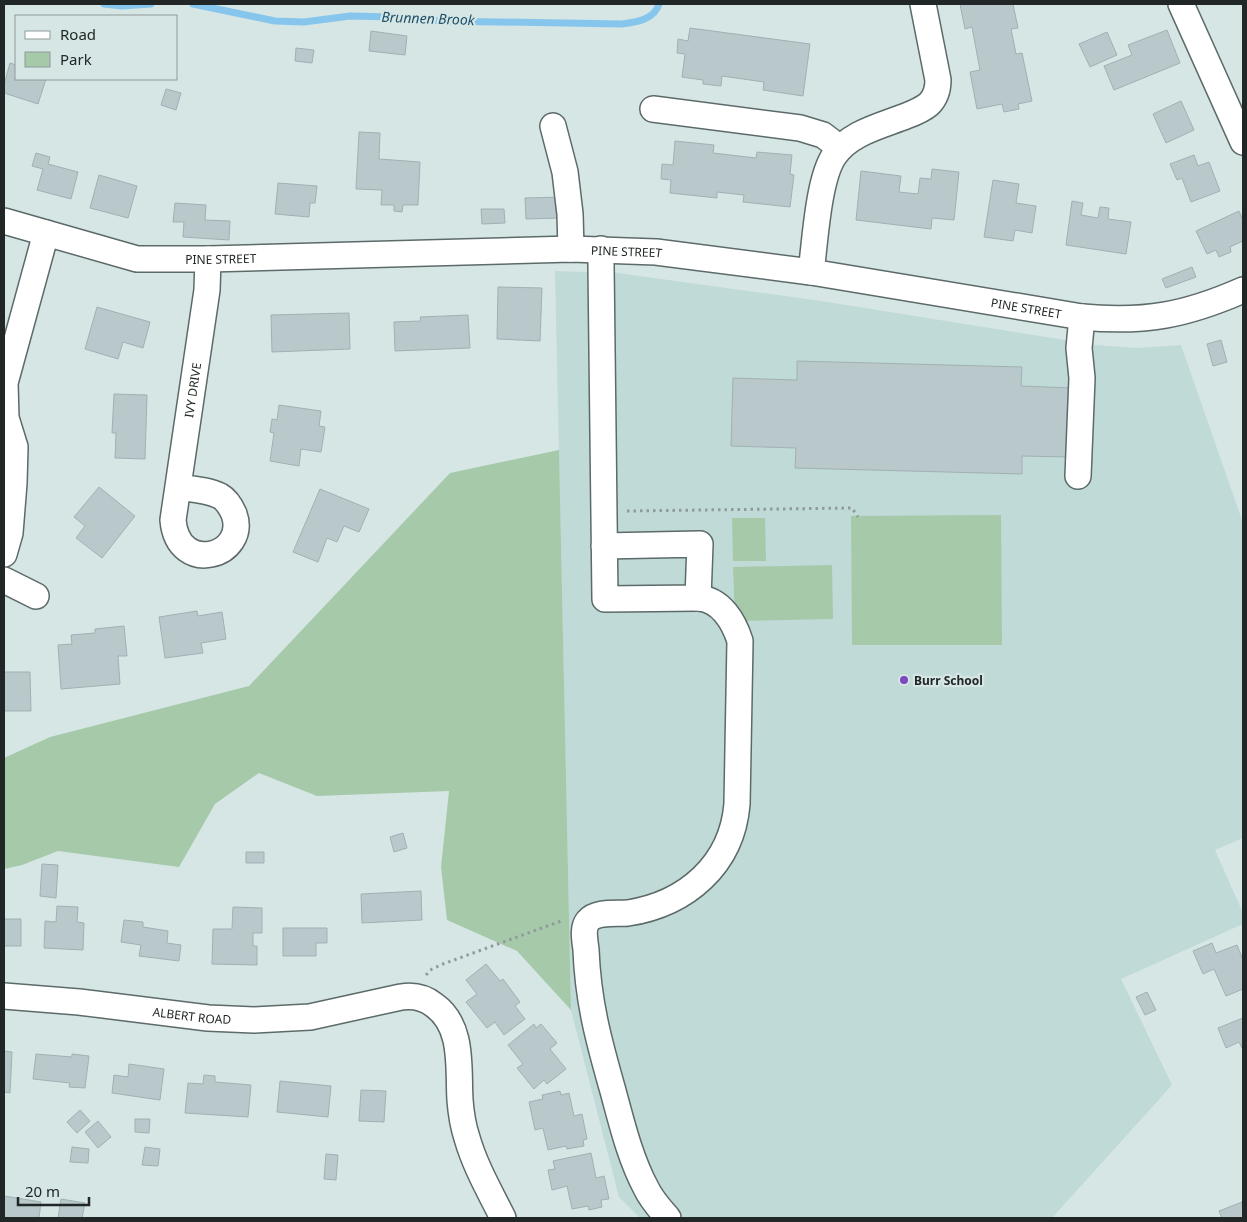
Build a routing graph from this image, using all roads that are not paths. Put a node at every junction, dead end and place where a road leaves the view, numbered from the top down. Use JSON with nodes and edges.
{"nodes":[{"id":1,"x":922,"y":4,"type":"edge"},
{"id":2,"x":1181,"y":4,"type":"edge"},
{"id":3,"x":653,"y":109,"type":"dead end"},
{"id":4,"x":553,"y":126,"type":"dead end"},
{"id":5,"x":1243,"y":142,"type":"edge"},
{"id":6,"x":840,"y":148,"type":"junction"},
{"id":7,"x":4,"y":221,"type":"edge"},
{"id":8,"x":46,"y":234,"type":"junction"},
{"id":9,"x":571,"y":249,"type":"junction"},
{"id":10,"x":601,"y":249,"type":"junction"},
{"id":11,"x":208,"y":259,"type":"junction"},
{"id":12,"x":811,"y":272,"type":"junction"},
{"id":13,"x":1243,"y":290,"type":"edge"},
{"id":14,"x":1082,"y":317,"type":"junction"},
{"id":15,"x":1078,"y":476,"type":"dead end"},
{"id":16,"x":178,"y":486,"type":"junction"},
{"id":17,"x":604,"y":546,"type":"junction"},
{"id":18,"x":4,"y":554,"type":"edge"},
{"id":19,"x":4,"y":580,"type":"edge"},
{"id":20,"x":36,"y":596,"type":"dead end"},
{"id":21,"x":698,"y":598,"type":"junction"},
{"id":22,"x":4,"y":996,"type":"edge"},
{"id":23,"x":503,"y":1218,"type":"edge"},
{"id":24,"x":668,"y":1218,"type":"edge"}],
"edges":[{"from":1,"to":6,"type":"street"},
{"from":2,"to":5,"type":"street"},
{"from":3,"to":6,"type":"street"},
{"from":4,"to":9,"type":"street"},
{"from":6,"to":12,"type":"street"},
{"from":7,"to":8,"type":"street","name":"PINE STREET"},
{"from":8,"to":11,"type":"street","name":"PINE STREET"},
{"from":8,"to":18,"type":"street"},
{"from":9,"to":10,"type":"street","name":"PINE STREET"},
{"from":9,"to":11,"type":"street","name":"PINE STREET"},
{"from":10,"to":12,"type":"street","name":"PINE STREET"},
{"from":10,"to":17,"type":"street"},
{"from":11,"to":16,"type":"street","name":"IVY DRIVE"},
{"from":12,"to":14,"type":"street","name":"PINE STREET"},
{"from":13,"to":14,"type":"street","name":"PINE STREET"},
{"from":14,"to":15,"type":"street"},
{"from":16,"to":16,"type":"street","name":"IVY DRIVE"},
{"from":17,"to":21,"type":"street"},
{"from":17,"to":21,"type":"street"},
{"from":19,"to":20,"type":"street"},
{"from":21,"to":24,"type":"street"},
{"from":22,"to":23,"type":"street","name":"ALBERT ROAD"}]}
